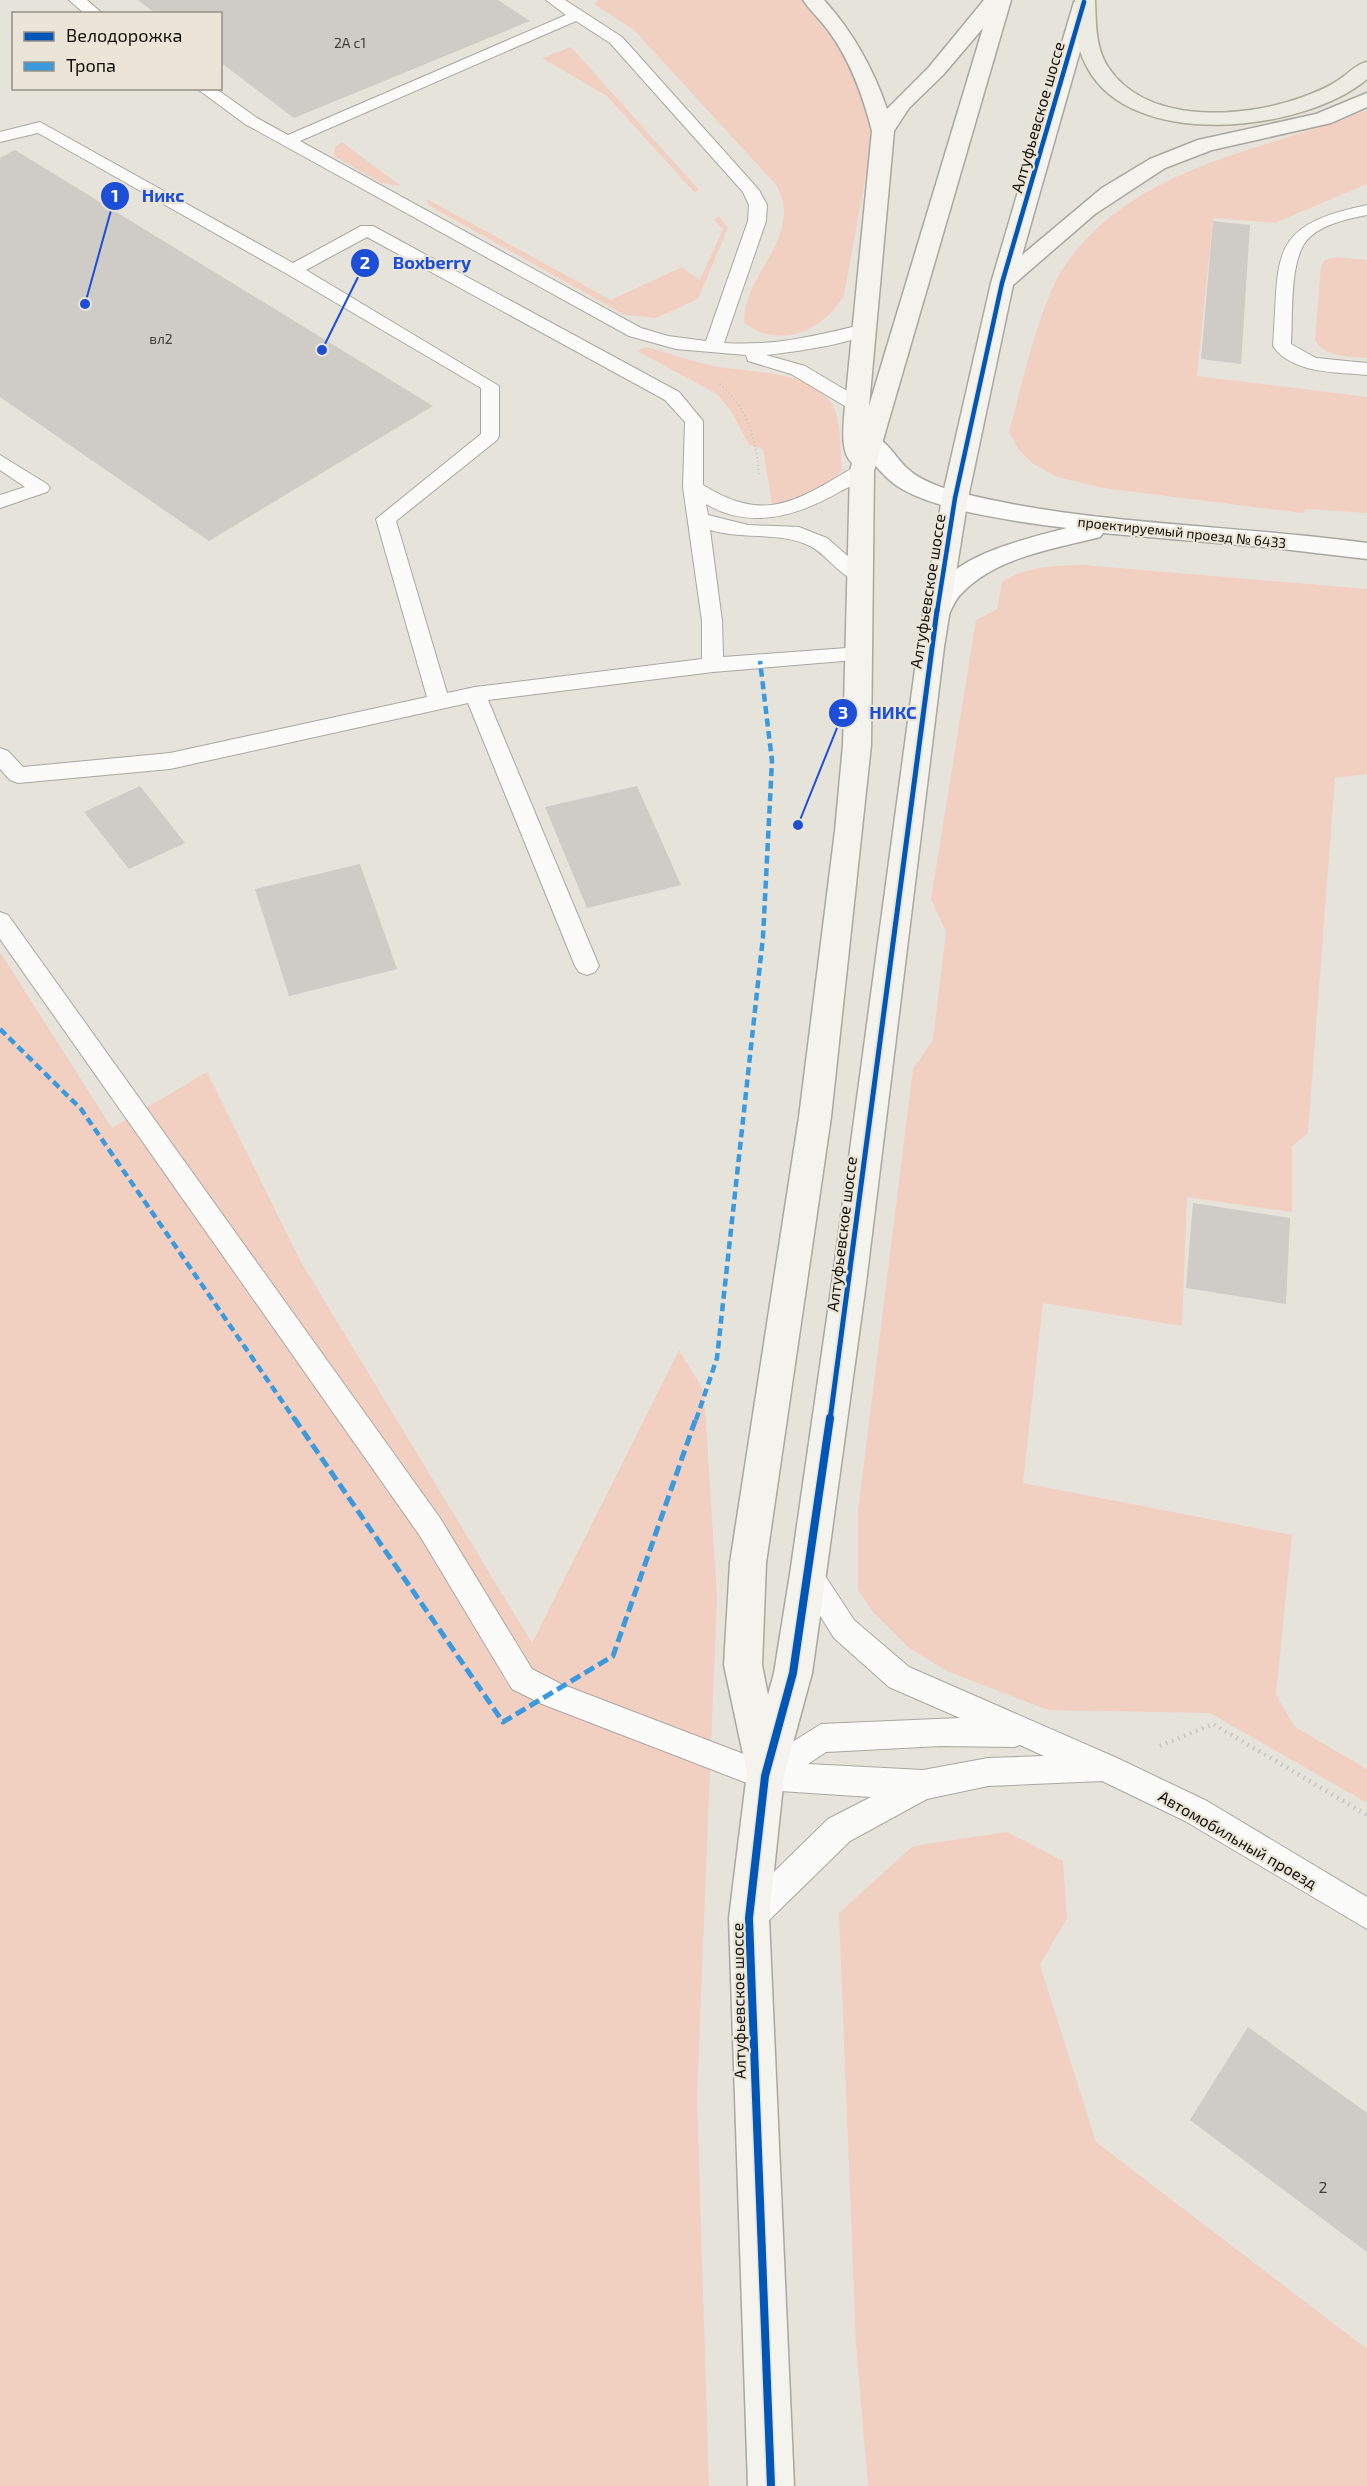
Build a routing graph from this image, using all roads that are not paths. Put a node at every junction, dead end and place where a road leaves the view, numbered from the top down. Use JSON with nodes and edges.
{"nodes":[{"id":1,"x":76,"y":0,"type":"edge"},
{"id":2,"x":555,"y":0,"type":"edge"},
{"id":3,"x":813,"y":0,"type":"edge"},
{"id":4,"x":995,"y":0,"type":"edge"},
{"id":5,"x":1001,"y":0,"type":"edge"},
{"id":6,"x":1085,"y":1,"type":"edge"},
{"id":7,"x":93,"y":12,"type":"edge"},
{"id":8,"x":578,"y":15,"type":"junction"},
{"id":9,"x":1367,"y":68,"type":"edge"},
{"id":10,"x":207,"y":90,"type":"edge"},
{"id":11,"x":1367,"y":99,"type":"edge"},
{"id":12,"x":884,"y":130,"type":"junction"},
{"id":13,"x":0,"y":137,"type":"edge"},
{"id":14,"x":287,"y":141,"type":"junction"},
{"id":15,"x":1367,"y":210,"type":"edge"},
{"id":16,"x":293,"y":270,"type":"junction"},
{"id":17,"x":1002,"y":283,"type":"junction"},
{"id":18,"x":865,"y":329,"type":"junction"},
{"id":19,"x":713,"y":348,"type":"junction"},
{"id":20,"x":739,"y":351,"type":"junction"},
{"id":21,"x":1367,"y":369,"type":"edge"},
{"id":22,"x":857,"y":405,"type":"junction"},
{"id":23,"x":872,"y":444,"type":"junction"},
{"id":24,"x":0,"y":461,"type":"edge"},
{"id":25,"x":862,"y":471,"type":"junction"},
{"id":26,"x":693,"y":487,"type":"junction"},
{"id":27,"x":955,"y":498,"type":"junction"},
{"id":28,"x":0,"y":502,"type":"edge"},
{"id":29,"x":698,"y":518,"type":"junction"},
{"id":30,"x":1110,"y":527,"type":"junction"},
{"id":31,"x":1367,"y":542,"type":"edge"},
{"id":32,"x":1338,"y":546,"type":"junction"},
{"id":33,"x":1367,"y":551,"type":"edge"},
{"id":34,"x":861,"y":576,"type":"junction"},
{"id":35,"x":936,"y":615,"type":"junction"},
{"id":36,"x":860,"y":654,"type":"junction"},
{"id":37,"x":713,"y":665,"type":"junction"},
{"id":38,"x":475,"y":694,"type":"junction"},
{"id":39,"x":439,"y":702,"type":"junction"},
{"id":40,"x":0,"y":756,"type":"edge"},
{"id":41,"x":0,"y":921,"type":"edge"},
{"id":42,"x":587,"y":966,"type":"dead end"},
{"id":43,"x":808,"y":1574,"type":"junction"},
{"id":44,"x":1026,"y":1733,"type":"junction"},
{"id":45,"x":1106,"y":1768,"type":"junction"},
{"id":46,"x":765,"y":1776,"type":"junction"},
{"id":47,"x":923,"y":1785,"type":"junction"},
{"id":48,"x":1367,"y":1914,"type":"edge"},
{"id":49,"x":749,"y":1918,"type":"junction"},
{"id":50,"x":771,"y":2486,"type":"edge"}],
"edges":[{"from":1,"to":7,"type":"lane"},
{"from":2,"to":8,"type":"lane"},
{"from":3,"to":12,"type":"street"},
{"from":4,"to":12,"type":"street"},
{"from":5,"to":23,"type":"street","name":"Алтуфьевское шоссе"},
{"from":6,"to":9,"type":"main road"},
{"from":6,"to":17,"type":"street","name":"Алтуфьевское шоссе"},
{"from":8,"to":14,"type":"lane"},
{"from":8,"to":19,"type":"lane"},
{"from":10,"to":14,"type":"lane"},
{"from":11,"to":17,"type":"street"},
{"from":12,"to":18,"type":"street"},
{"from":13,"to":16,"type":"lane"},
{"from":14,"to":19,"type":"lane"},
{"from":15,"to":21,"type":"lane"},
{"from":16,"to":26,"type":"lane"},
{"from":16,"to":39,"type":"lane"},
{"from":17,"to":27,"type":"street","name":"Алтуфьевское шоссе"},
{"from":18,"to":20,"type":"lane"},
{"from":18,"to":22,"type":"street"},
{"from":19,"to":20,"type":"lane"},
{"from":20,"to":22,"type":"lane"},
{"from":22,"to":25,"type":"street"},
{"from":23,"to":25,"type":"street","name":"Алтуфьевское шоссе"},
{"from":23,"to":27,"type":"street","name":"проектируемый проезд № 6433"},
{"from":24,"to":28,"type":"lane"},
{"from":25,"to":26,"type":"lane"},
{"from":25,"to":34,"type":"street","name":"Алтуфьевское шоссе"},
{"from":26,"to":29,"type":"lane"},
{"from":27,"to":30,"type":"street","name":"проектируемый проезд № 6433"},
{"from":27,"to":35,"type":"street","name":"Алтуфьевское шоссе"},
{"from":29,"to":34,"type":"lane"},
{"from":29,"to":37,"type":"lane"},
{"from":30,"to":32,"type":"street","name":"проектируемый проезд № 6433"},
{"from":30,"to":35,"type":"street"},
{"from":31,"to":32,"type":"street"},
{"from":32,"to":33,"type":"street"},
{"from":34,"to":36,"type":"street","name":"Алтуфьевское шоссе"},
{"from":35,"to":43,"type":"street","name":"Алтуфьевское шоссе"},
{"from":36,"to":37,"type":"lane"},
{"from":36,"to":46,"type":"street","name":"Алтуфьевское шоссе"},
{"from":37,"to":38,"type":"lane"},
{"from":38,"to":39,"type":"lane"},
{"from":38,"to":42,"type":"lane"},
{"from":39,"to":40,"type":"lane"},
{"from":41,"to":46,"type":"lane"},
{"from":43,"to":44,"type":"lane","name":"Автомобильный проезд"},
{"from":43,"to":46,"type":"street","name":"Алтуфьевское шоссе"},
{"from":44,"to":45,"type":"lane","name":"Автомобильный проезд"},
{"from":44,"to":46,"type":"lane"},
{"from":45,"to":47,"type":"lane"},
{"from":45,"to":48,"type":"lane","name":"Автомобильный проезд"},
{"from":46,"to":47,"type":"lane"},
{"from":46,"to":49,"type":"street","name":"Алтуфьевское шоссе"},
{"from":47,"to":49,"type":"lane"},
{"from":49,"to":50,"type":"street","name":"Алтуфьевское шоссе"}]}
